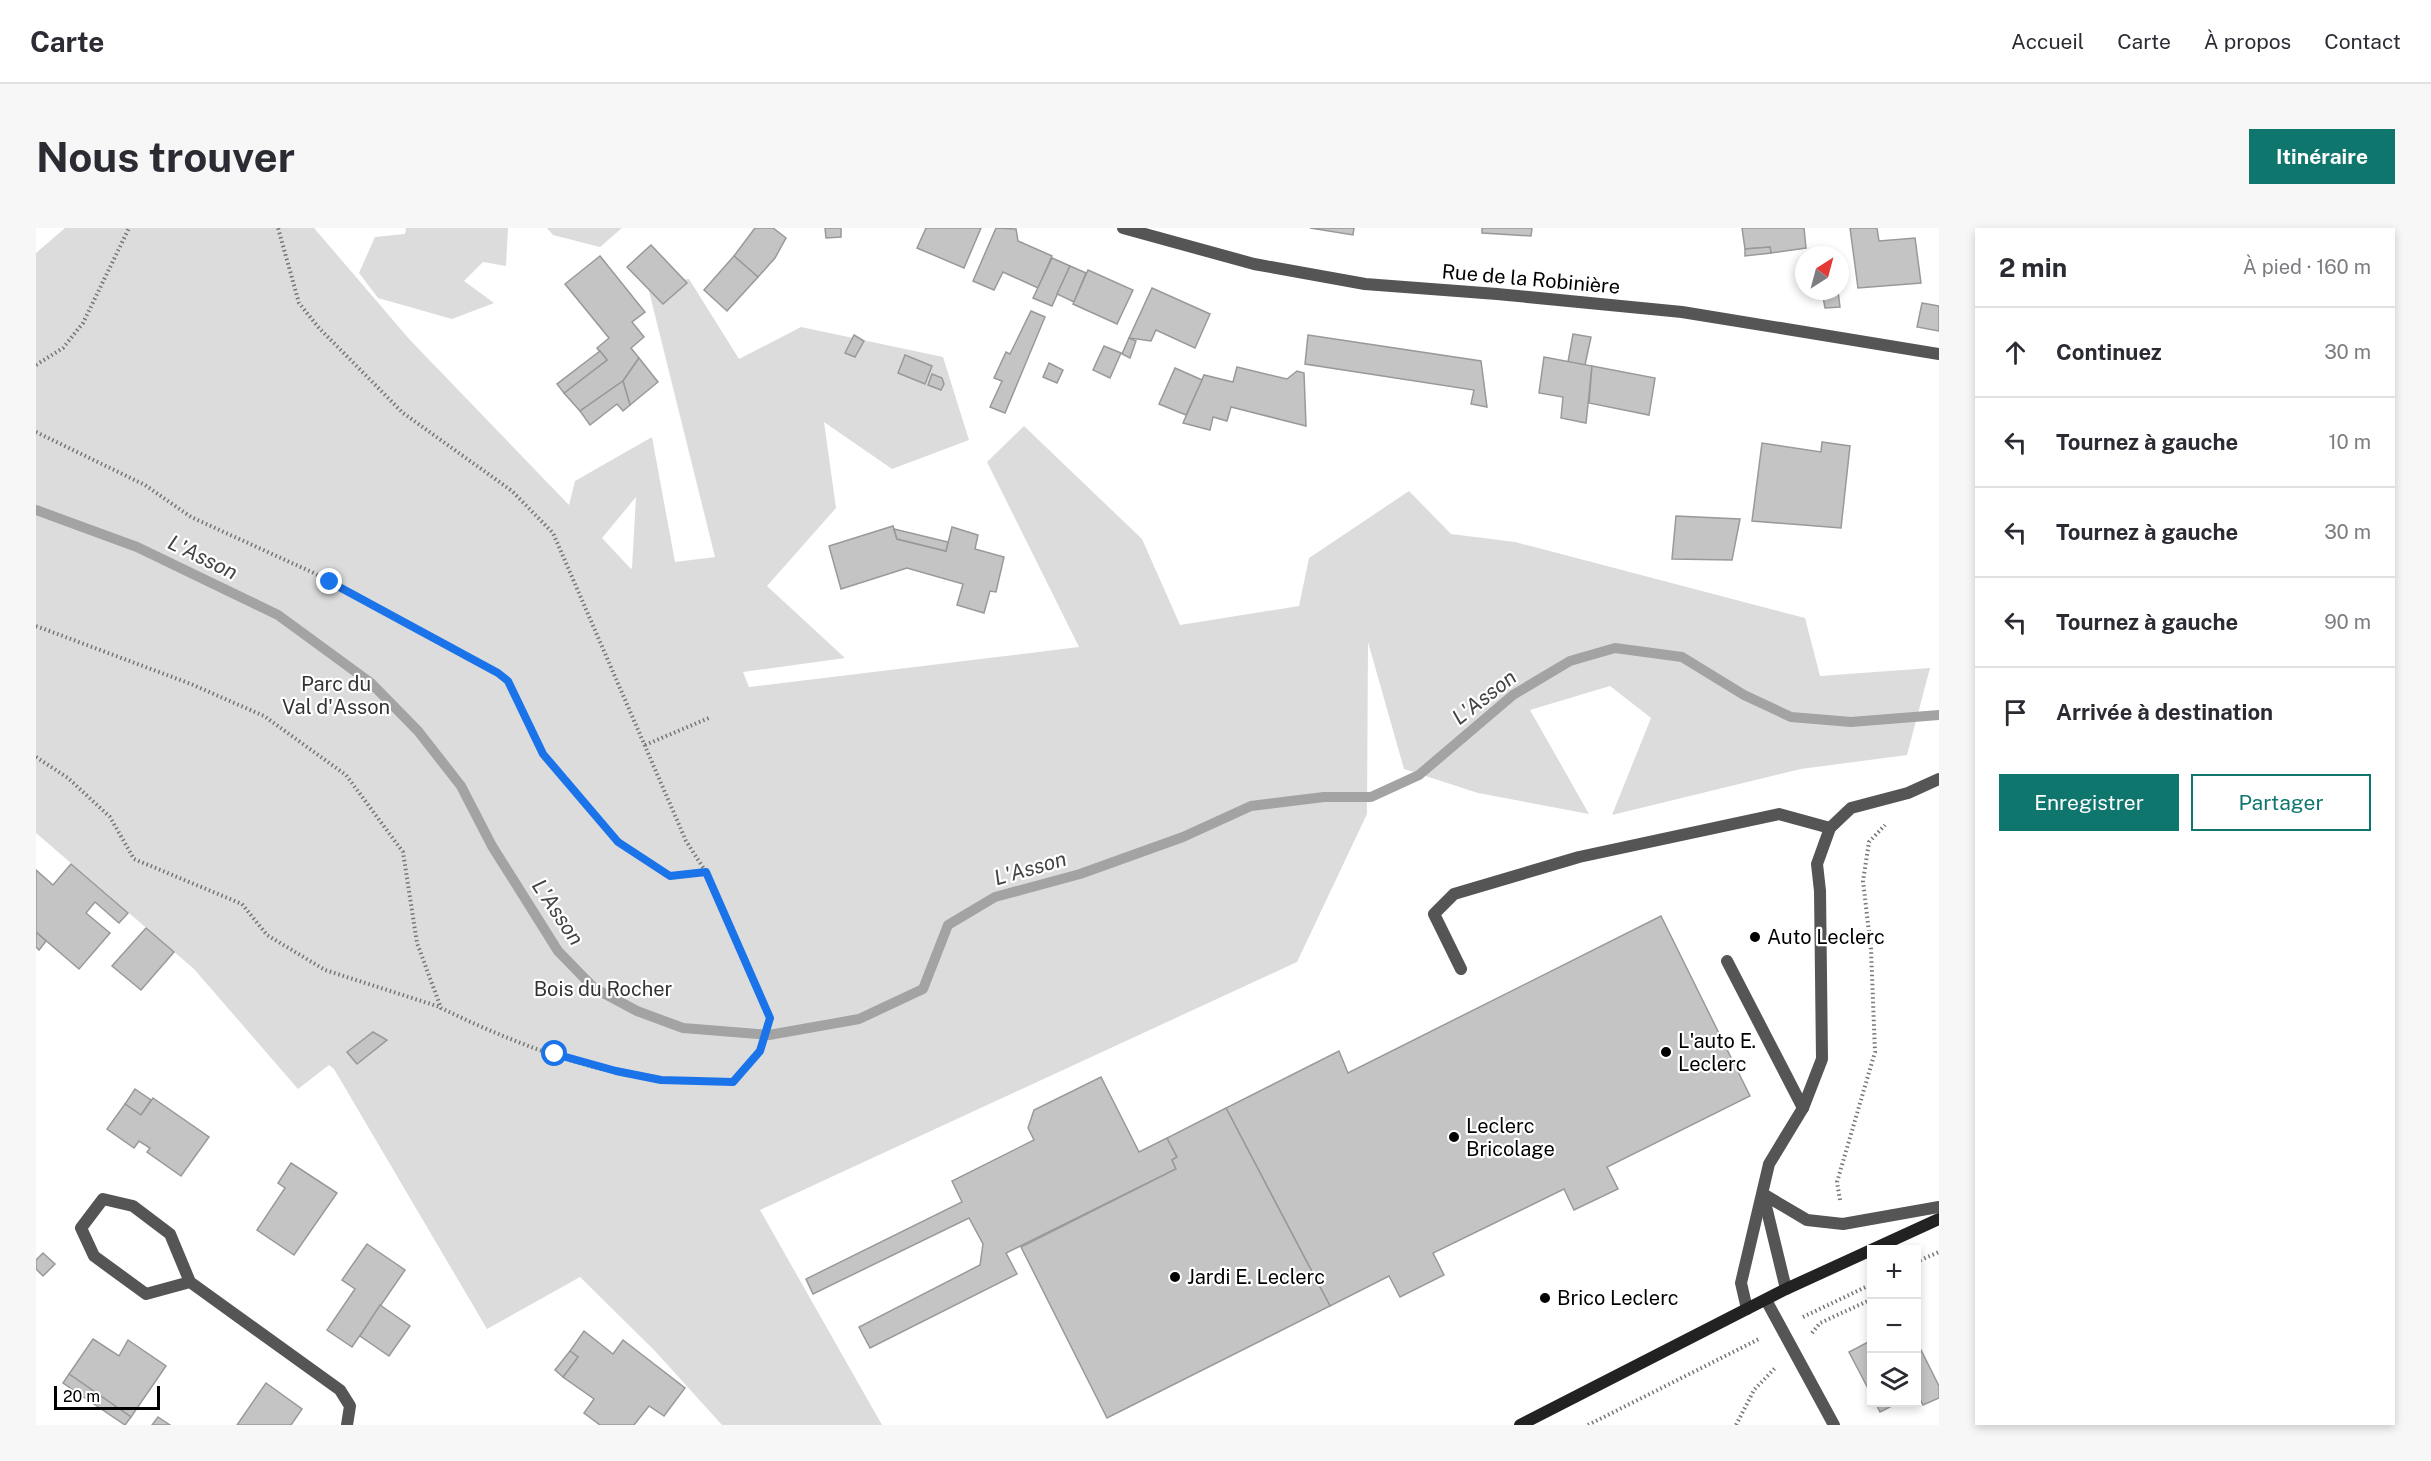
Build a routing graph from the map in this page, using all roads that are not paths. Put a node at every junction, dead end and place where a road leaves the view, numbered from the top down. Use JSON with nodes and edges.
{"nodes":[{"id":1,"x":1123,"y":228,"type":"edge"},
{"id":2,"x":1939,"y":354,"type":"edge"},
{"id":3,"x":1939,"y":779,"type":"edge"},
{"id":4,"x":1830,"y":828,"type":"junction"},
{"id":5,"x":1726,"y":961,"type":"dead end"},
{"id":6,"x":1461,"y":969,"type":"dead end"},
{"id":7,"x":1803,"y":1108,"type":"junction"},
{"id":8,"x":1763,"y":1194,"type":"junction"},
{"id":9,"x":1939,"y":1207,"type":"edge"},
{"id":10,"x":1939,"y":1220,"type":"edge"},
{"id":11,"x":190,"y":1282,"type":"junction"},
{"id":12,"x":1786,"y":1289,"type":"junction"},
{"id":13,"x":1766,"y":1300,"type":"junction"},
{"id":14,"x":1747,"y":1309,"type":"junction"},
{"id":15,"x":347,"y":1425,"type":"edge"},
{"id":16,"x":1520,"y":1425,"type":"edge"},
{"id":17,"x":1834,"y":1425,"type":"edge"}],
"edges":[{"from":1,"to":2,"type":"street","name":"Rue de la Robinière"},
{"from":3,"to":4,"type":"street"},
{"from":4,"to":6,"type":"street"},
{"from":4,"to":7,"type":"street"},
{"from":5,"to":7,"type":"street"},
{"from":7,"to":8,"type":"street"},
{"from":8,"to":9,"type":"street"},
{"from":8,"to":12,"type":"street"},
{"from":8,"to":14,"type":"street"},
{"from":10,"to":12,"type":"main road"},
{"from":11,"to":11,"type":"street"},
{"from":11,"to":15,"type":"street"},
{"from":12,"to":13,"type":"main road"},
{"from":13,"to":14,"type":"main road"},
{"from":13,"to":17,"type":"street"},
{"from":14,"to":16,"type":"main road"}]}
